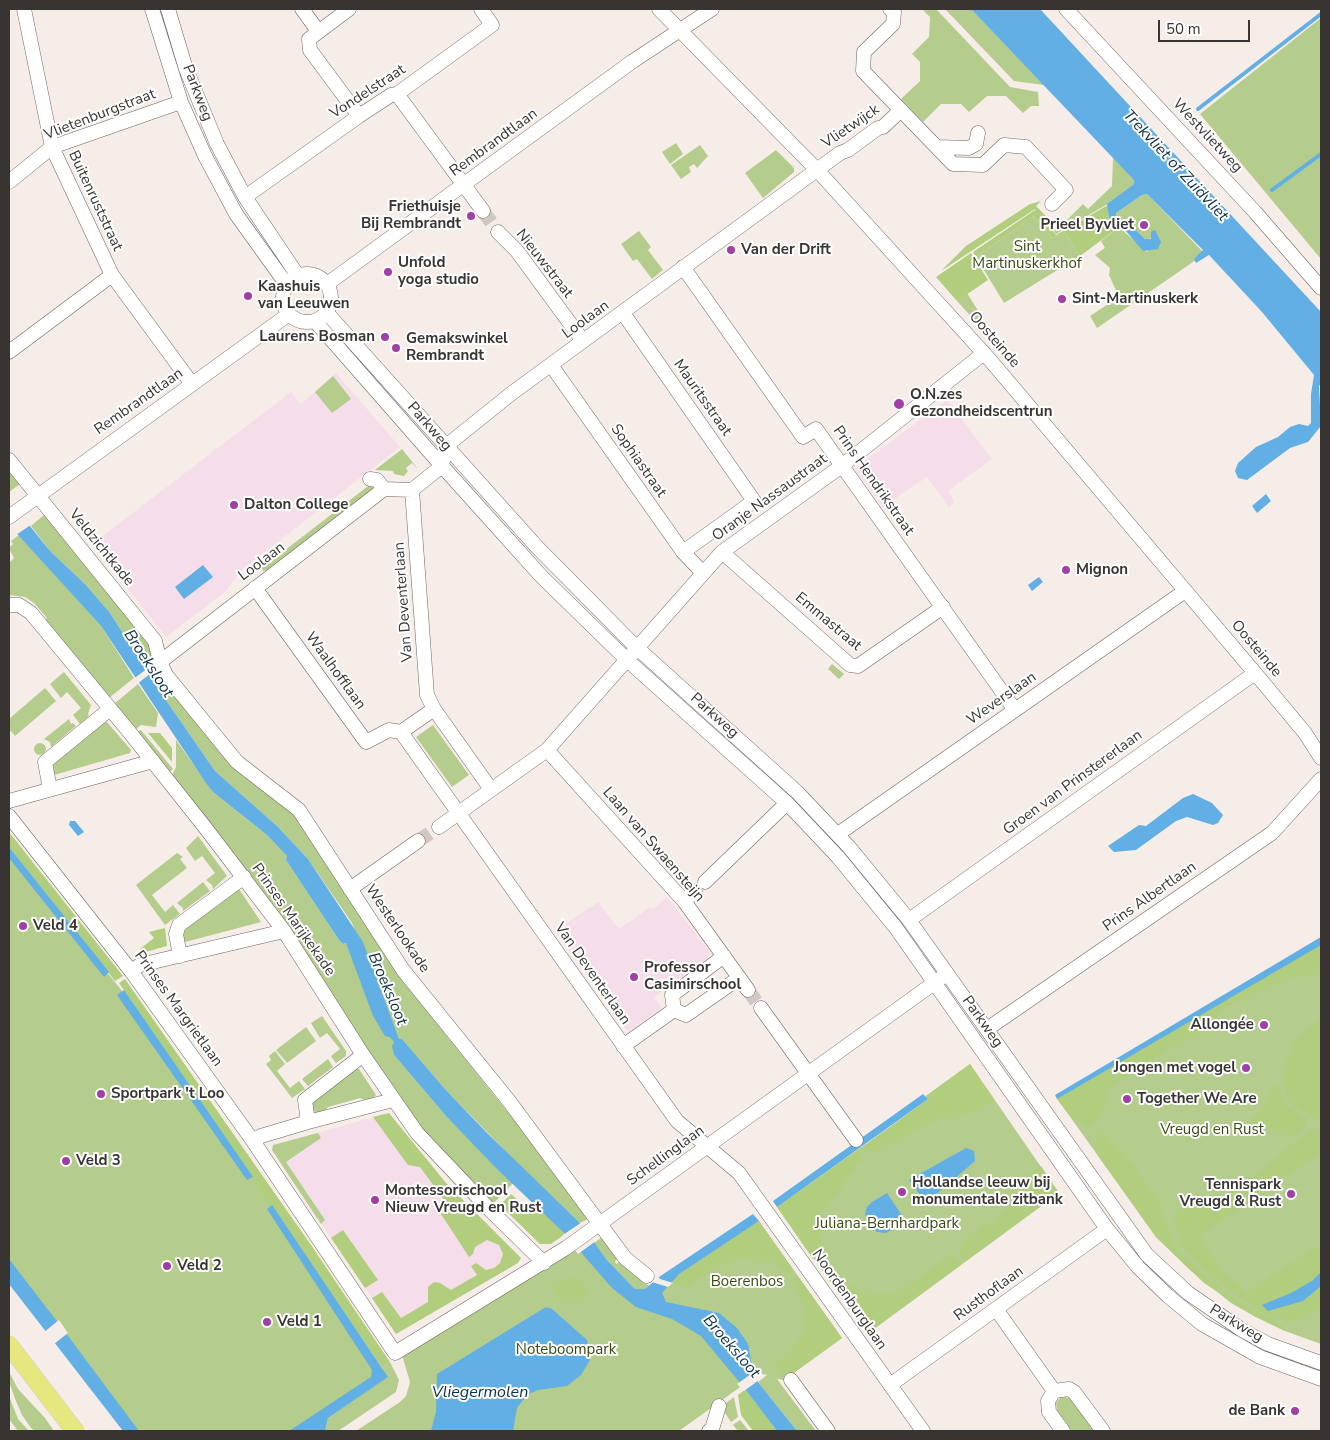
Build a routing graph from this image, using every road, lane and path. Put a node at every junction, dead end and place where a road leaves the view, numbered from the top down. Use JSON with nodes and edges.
{"nodes":[{"id":1,"x":24,"y":9,"type":"edge"},
{"id":2,"x":152,"y":9,"type":"edge"},
{"id":3,"x":168,"y":9,"type":"edge"},
{"id":4,"x":302,"y":9,"type":"edge"},
{"id":5,"x":349,"y":9,"type":"edge"},
{"id":6,"x":481,"y":9,"type":"edge"},
{"id":7,"x":659,"y":9,"type":"edge"},
{"id":8,"x":712,"y":9,"type":"edge"},
{"id":9,"x":890,"y":9,"type":"edge"},
{"id":10,"x":1066,"y":9,"type":"edge"},
{"id":11,"x":680,"y":30,"type":"junction"},
{"id":12,"x":318,"y":31,"type":"junction"},
{"id":13,"x":397,"y":94,"type":"junction"},
{"id":14,"x":181,"y":102,"type":"junction"},
{"id":15,"x":901,"y":110,"type":"junction"},
{"id":16,"x":359,"y":116,"type":"junction"},
{"id":17,"x":978,"y":133,"type":"dead end"},
{"id":18,"x":52,"y":147,"type":"junction"},
{"id":19,"x":937,"y":147,"type":"junction"},
{"id":20,"x":818,"y":170,"type":"junction"},
{"id":21,"x":9,"y":182,"type":"edge"},
{"id":22,"x":464,"y":185,"type":"junction"},
{"id":23,"x":245,"y":198,"type":"junction"},
{"id":24,"x":1052,"y":204,"type":"dead end"},
{"id":25,"x":483,"y":212,"type":"tunnel mouth"},
{"id":26,"x":498,"y":232,"type":"tunnel mouth"},
{"id":27,"x":683,"y":267,"type":"junction"},
{"id":28,"x":112,"y":275,"type":"junction"},
{"id":29,"x":298,"y":276,"type":"junction"},
{"id":30,"x":328,"y":284,"type":"junction"},
{"id":31,"x":287,"y":286,"type":"junction"},
{"id":32,"x":1321,"y":288,"type":"edge"},
{"id":33,"x":623,"y":313,"type":"junction"},
{"id":34,"x":289,"y":314,"type":"junction"},
{"id":35,"x":321,"y":317,"type":"junction"},
{"id":36,"x":583,"y":341,"type":"junction"},
{"id":37,"x":9,"y":352,"type":"edge"},
{"id":38,"x":984,"y":353,"type":"junction"},
{"id":39,"x":551,"y":365,"type":"junction"},
{"id":40,"x":192,"y":384,"type":"junction"},
{"id":41,"x":446,"y":446,"type":"junction"},
{"id":42,"x":9,"y":460,"type":"edge"},
{"id":43,"x":843,"y":465,"type":"junction"},
{"id":44,"x":442,"y":466,"type":"junction"},
{"id":45,"x":370,"y":479,"type":"dead end"},
{"id":46,"x":384,"y":489,"type":"junction"},
{"id":47,"x":412,"y":490,"type":"junction"},
{"id":48,"x":32,"y":499,"type":"junction"},
{"id":49,"x":754,"y":501,"type":"joint"},
{"id":50,"x":9,"y":517,"type":"edge"},
{"id":51,"x":683,"y":552,"type":"junction"},
{"id":52,"x":722,"y":552,"type":"junction"},
{"id":53,"x":703,"y":573,"type":"junction"},
{"id":54,"x":255,"y":588,"type":"junction"},
{"id":55,"x":1185,"y":591,"type":"junction"},
{"id":56,"x":9,"y":606,"type":"edge"},
{"id":57,"x":943,"y":608,"type":"junction"},
{"id":58,"x":636,"y":647,"type":"junction"},
{"id":59,"x":626,"y":659,"type":"junction"},
{"id":60,"x":160,"y":662,"type":"junction"},
{"id":61,"x":1255,"y":673,"type":"junction"},
{"id":62,"x":110,"y":709,"type":"junction"},
{"id":63,"x":434,"y":709,"type":"junction"},
{"id":64,"x":1015,"y":710,"type":"junction"},
{"id":65,"x":401,"y":732,"type":"junction"},
{"id":66,"x":547,"y":750,"type":"junction"},
{"id":67,"x":1321,"y":758,"type":"edge"},
{"id":68,"x":153,"y":761,"type":"junction"},
{"id":69,"x":1321,"y":779,"type":"edge"},
{"id":70,"x":490,"y":788,"type":"junction"},
{"id":71,"x":50,"y":789,"type":"junction"},
{"id":72,"x":9,"y":801,"type":"edge"},
{"id":73,"x":786,"y":803,"type":"junction"},
{"id":74,"x":458,"y":813,"type":"junction"},
{"id":75,"x":9,"y":816,"type":"edge"},
{"id":76,"x":439,"y":827,"type":"tunnel mouth"},
{"id":77,"x":838,"y":834,"type":"junction"},
{"id":78,"x":418,"y":841,"type":"tunnel mouth"},
{"id":79,"x":244,"y":877,"type":"junction"},
{"id":80,"x":350,"y":889,"type":"junction"},
{"id":81,"x":684,"y":901,"type":"junction"},
{"id":82,"x":909,"y":920,"type":"junction"},
{"id":83,"x":284,"y":931,"type":"junction"},
{"id":84,"x":180,"y":956,"type":"junction"},
{"id":85,"x":724,"y":956,"type":"junction"},
{"id":86,"x":131,"y":971,"type":"junction"},
{"id":87,"x":948,"y":974,"type":"junction"},
{"id":88,"x":739,"y":978,"type":"junction"},
{"id":89,"x":935,"y":983,"type":"junction"},
{"id":90,"x":748,"y":990,"type":"tunnel mouth"},
{"id":91,"x":761,"y":1008,"type":"tunnel mouth"},
{"id":92,"x":674,"y":1010,"type":"junction"},
{"id":93,"x":987,"y":1029,"type":"junction"},
{"id":94,"x":623,"y":1046,"type":"junction"},
{"id":95,"x":363,"y":1055,"type":"junction"},
{"id":96,"x":808,"y":1074,"type":"junction"},
{"id":97,"x":393,"y":1100,"type":"junction"},
{"id":98,"x":308,"y":1122,"type":"junction"},
{"id":99,"x":856,"y":1140,"type":"dead end"},
{"id":100,"x":253,"y":1141,"type":"junction"},
{"id":101,"x":707,"y":1146,"type":"junction"},
{"id":102,"x":596,"y":1227,"type":"junction"},
{"id":103,"x":1108,"y":1229,"type":"junction"},
{"id":104,"x":544,"y":1263,"type":"junction"},
{"id":105,"x":647,"y":1276,"type":"dead end"},
{"id":106,"x":996,"y":1309,"type":"junction"},
{"id":107,"x":9,"y":1345,"type":"edge"},
{"id":108,"x":395,"y":1353,"type":"joint"},
{"id":109,"x":1321,"y":1363,"type":"edge"},
{"id":110,"x":1321,"y":1379,"type":"edge"},
{"id":111,"x":791,"y":1380,"type":"dead end"},
{"id":112,"x":890,"y":1385,"type":"junction"},
{"id":113,"x":1054,"y":1391,"type":"junction"},
{"id":114,"x":719,"y":1406,"type":"dead end"},
{"id":115,"x":75,"y":1431,"type":"edge"},
{"id":116,"x":709,"y":1431,"type":"edge"},
{"id":117,"x":828,"y":1431,"type":"edge"},
{"id":118,"x":923,"y":1431,"type":"edge"},
{"id":119,"x":1063,"y":1431,"type":"edge"},
{"id":120,"x":1103,"y":1431,"type":"edge"}],
"edges":[{"from":1,"to":18,"type":"street","name":"Buitenruststraat"},
{"from":2,"to":14,"type":"street","name":"Parkweg"},
{"from":3,"to":23,"type":"street","name":"Parkweg"},
{"from":4,"to":12,"type":"street"},
{"from":5,"to":12,"type":"street"},
{"from":6,"to":13,"type":"street","name":"Vondelstraat"},
{"from":7,"to":11,"type":"street","name":"Oosteinde"},
{"from":8,"to":11,"type":"street","name":"Rembrandtlaan"},
{"from":9,"to":15,"type":"street","name":"Vlietwijck"},
{"from":10,"to":32,"type":"street","name":"Westvlietweg"},
{"from":11,"to":20,"type":"street","name":"Oosteinde"},
{"from":11,"to":22,"type":"street","name":"Rembrandtlaan"},
{"from":12,"to":16,"type":"street"},
{"from":13,"to":16,"type":"street","name":"Vondelstraat"},
{"from":13,"to":22,"type":"street"},
{"from":14,"to":18,"type":"street","name":"Vlietenburgstraat"},
{"from":14,"to":31,"type":"street","name":"Parkweg"},
{"from":15,"to":19,"type":"street","name":"Vlietwijck"},
{"from":15,"to":20,"type":"street","name":"Vlietwijck"},
{"from":16,"to":23,"type":"street","name":"Vondelstraat"},
{"from":17,"to":19,"type":"street"},
{"from":18,"to":21,"type":"street","name":"Vlietenburgstraat"},
{"from":18,"to":28,"type":"street","name":"Buitenruststraat"},
{"from":19,"to":24,"type":"street","name":"Vlietwijck"},
{"from":20,"to":27,"type":"street","name":"Loolaan"},
{"from":20,"to":38,"type":"street","name":"Oosteinde"},
{"from":22,"to":25,"type":"street"},
{"from":22,"to":30,"type":"street","name":"Rembrandtlaan"},
{"from":23,"to":29,"type":"street","name":"Parkweg"},
{"from":26,"to":36,"type":"street","name":"Nieuwstraat"},
{"from":27,"to":33,"type":"street","name":"Loolaan"},
{"from":27,"to":43,"type":"street","name":"Prins Hendrikstraat"},
{"from":28,"to":37,"type":"street"},
{"from":28,"to":40,"type":"street","name":"Buitenruststraat"},
{"from":29,"to":30,"type":"street"},
{"from":29,"to":31,"type":"street"},
{"from":30,"to":35,"type":"street"},
{"from":31,"to":34,"type":"street"},
{"from":33,"to":36,"type":"street","name":"Loolaan"},
{"from":33,"to":49,"type":"street","name":"Mauritsstraat"},
{"from":34,"to":35,"type":"street"},
{"from":34,"to":40,"type":"street","name":"Rembrandtlaan"},
{"from":35,"to":41,"type":"street","name":"Parkweg"},
{"from":35,"to":44,"type":"street","name":"Parkweg"},
{"from":36,"to":39,"type":"street","name":"Loolaan"},
{"from":38,"to":43,"type":"street","name":"Oranje Nassaustraat"},
{"from":38,"to":55,"type":"street","name":"Oosteinde"},
{"from":39,"to":41,"type":"street","name":"Loolaan"},
{"from":39,"to":51,"type":"street","name":"Sophiastraat"},
{"from":40,"to":48,"type":"street","name":"Rembrandtlaan"},
{"from":41,"to":44,"type":"street"},
{"from":41,"to":58,"type":"street","name":"Parkweg"},
{"from":42,"to":48,"type":"street","name":"Veldzichtkade"},
{"from":43,"to":52,"type":"street","name":"Oranje Nassaustraat"},
{"from":43,"to":57,"type":"street","name":"Prins Hendrikstraat"},
{"from":44,"to":47,"type":"street"},
{"from":44,"to":59,"type":"street","name":"Parkweg"},
{"from":45,"to":46,"type":"street"},
{"from":46,"to":47,"type":"street"},
{"from":46,"to":54,"type":"street","name":"Loolaan"},
{"from":47,"to":63,"type":"street","name":"Van Deventerlaan"},
{"from":48,"to":50,"type":"street","name":"Rembrandtlaan"},
{"from":48,"to":60,"type":"street","name":"Veldzichtkade"},
{"from":49,"to":51,"type":"street","name":"Oranje Nassaustraat"},
{"from":51,"to":53,"type":"street","name":"Sophiastraat"},
{"from":52,"to":53,"type":"street","name":"Oranje Nassaustraat"},
{"from":52,"to":57,"type":"street","name":"Emmastraat"},
{"from":53,"to":58,"type":"street","name":"Oranje Nassaustraat"},
{"from":54,"to":60,"type":"street","name":"Loolaan"},
{"from":54,"to":65,"type":"street","name":"Waalhofflaan"},
{"from":55,"to":61,"type":"street","name":"Oosteinde"},
{"from":55,"to":64,"type":"street","name":"Weverslaan"},
{"from":56,"to":62,"type":"street","name":"Prinses Marijkekade"},
{"from":57,"to":64,"type":"street","name":"Prins Hendrikstraat"},
{"from":58,"to":59,"type":"street"},
{"from":58,"to":77,"type":"street","name":"Parkweg"},
{"from":59,"to":66,"type":"street"},
{"from":59,"to":73,"type":"street","name":"Parkweg"},
{"from":60,"to":80,"type":"street","name":"Westerlookade"},
{"from":61,"to":67,"type":"street","name":"Oosteinde"},
{"from":61,"to":82,"type":"street","name":"Groen van Prinstererlaan"},
{"from":62,"to":68,"type":"street","name":"Prinses Marijkekade"},
{"from":62,"to":71,"type":"street"},
{"from":63,"to":65,"type":"street"},
{"from":63,"to":70,"type":"street","name":"Van Deventerlaan"},
{"from":64,"to":77,"type":"street","name":"Weverslaan"},
{"from":65,"to":74,"type":"street","name":"Van Deventerlaan"},
{"from":66,"to":70,"type":"street"},
{"from":66,"to":81,"type":"street","name":"Laan van Swaensteijn"},
{"from":68,"to":71,"type":"street"},
{"from":68,"to":79,"type":"street","name":"Prinses Marijkekade"},
{"from":69,"to":93,"type":"street","name":"Prins Albertlaan"},
{"from":70,"to":74,"type":"street"},
{"from":71,"to":72,"type":"street"},
{"from":73,"to":81,"type":"street"},
{"from":73,"to":89,"type":"street","name":"Parkweg"},
{"from":74,"to":76,"type":"street"},
{"from":74,"to":94,"type":"street","name":"Van Deventerlaan"},
{"from":75,"to":86,"type":"street","name":"Prinses Margrietlaan"},
{"from":77,"to":82,"type":"street","name":"Parkweg"},
{"from":78,"to":80,"type":"street"},
{"from":79,"to":83,"type":"street","name":"Prinses Marijkekade"},
{"from":79,"to":84,"type":"street"},
{"from":80,"to":102,"type":"street","name":"Westerlookade"},
{"from":81,"to":85,"type":"street","name":"Laan van Swaensteijn"},
{"from":82,"to":87,"type":"street","name":"Parkweg"},
{"from":83,"to":84,"type":"street"},
{"from":83,"to":95,"type":"street","name":"Prinses Marijkekade"},
{"from":84,"to":86,"type":"street"},
{"from":85,"to":88,"type":"street","name":"Laan van Swaensteijn"},
{"from":85,"to":92,"type":"street"},
{"from":86,"to":100,"type":"street","name":"Prinses Margrietlaan"},
{"from":87,"to":89,"type":"street","name":"Schellinglaan"},
{"from":87,"to":93,"type":"street","name":"Parkweg"},
{"from":88,"to":90,"type":"street","name":"Laan van Swaensteijn"},
{"from":88,"to":92,"type":"street"},
{"from":89,"to":96,"type":"street","name":"Schellinglaan"},
{"from":89,"to":103,"type":"street","name":"Parkweg"},
{"from":91,"to":96,"type":"street"},
{"from":92,"to":94,"type":"street"},
{"from":93,"to":109,"type":"street","name":"Parkweg"},
{"from":94,"to":101,"type":"street","name":"Van Deventerlaan"},
{"from":95,"to":97,"type":"street","name":"Prinses Marijkekade"},
{"from":95,"to":98,"type":"street"},
{"from":96,"to":99,"type":"street"},
{"from":96,"to":101,"type":"street","name":"Schellinglaan"},
{"from":97,"to":98,"type":"street"},
{"from":97,"to":104,"type":"street","name":"Prinses Marijkekade"},
{"from":98,"to":100,"type":"street"},
{"from":100,"to":108,"type":"street","name":"Prinses Margrietlaan"},
{"from":101,"to":102,"type":"street","name":"Schellinglaan"},
{"from":101,"to":112,"type":"street","name":"Noordenburglaan"},
{"from":102,"to":104,"type":"street","name":"Schellinglaan"},
{"from":102,"to":105,"type":"street","name":"Westerlookade"},
{"from":103,"to":106,"type":"street","name":"Rusthoflaan"},
{"from":103,"to":110,"type":"street","name":"Parkweg"},
{"from":104,"to":108,"type":"street","name":"Schellinglaan"},
{"from":106,"to":112,"type":"street","name":"Rusthoflaan"},
{"from":106,"to":113,"type":"street"},
{"from":107,"to":115,"type":"main road"},
{"from":111,"to":117,"type":"street"},
{"from":112,"to":118,"type":"street","name":"Noordenburglaan"},
{"from":113,"to":119,"type":"street"},
{"from":113,"to":120,"type":"street"},
{"from":114,"to":116,"type":"street"}]}
